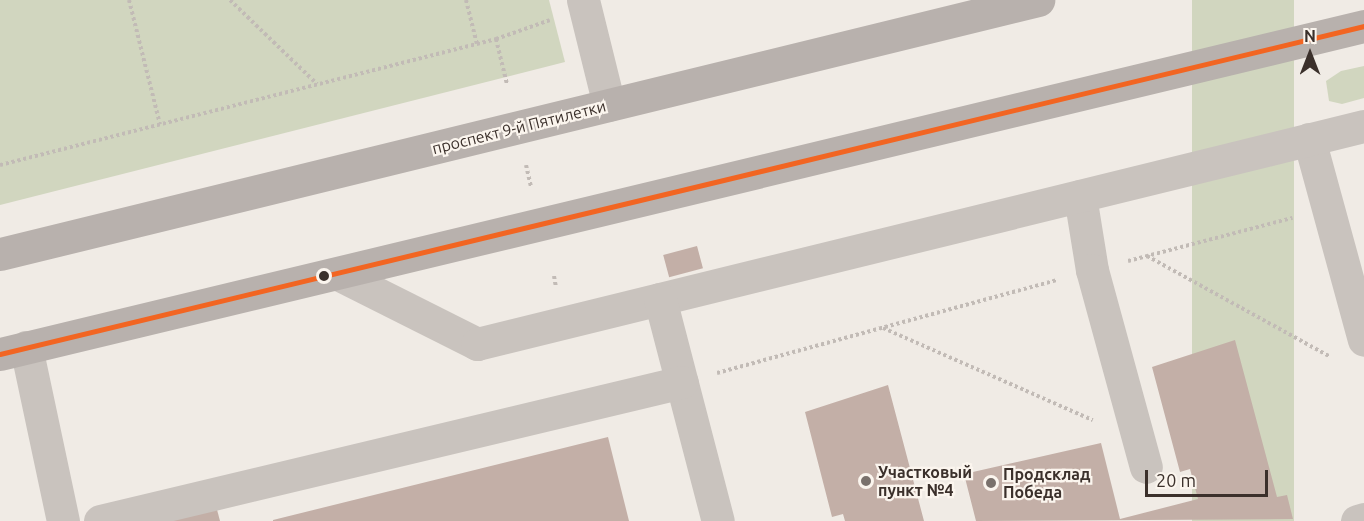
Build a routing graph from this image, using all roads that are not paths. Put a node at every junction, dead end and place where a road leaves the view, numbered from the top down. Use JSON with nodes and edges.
{"nodes":[{"id":1,"x":1038,"y":0,"type":"edge"},
{"id":2,"x":584,"y":4,"type":"edge"},
{"id":3,"x":1364,"y":26,"type":"edge"},
{"id":4,"x":609,"y":105,"type":"junction"},
{"id":5,"x":1364,"y":126,"type":"edge"},
{"id":6,"x":1309,"y":139,"type":"junction"},
{"id":7,"x":1080,"y":196,"type":"junction"},
{"id":8,"x":0,"y":254,"type":"edge"},
{"id":9,"x":338,"y":274,"type":"junction"},
{"id":10,"x":660,"y":299,"type":"junction"},
{"id":11,"x":1364,"y":340,"type":"edge"},
{"id":12,"x":13,"y":351,"type":"edge"},
{"id":13,"x":682,"y":382,"type":"junction"},
{"id":14,"x":1142,"y":453,"type":"road end"},
{"id":15,"x":1364,"y":519,"type":"edge"},
{"id":16,"x":63,"y":521,"type":"edge"},
{"id":17,"x":100,"y":521,"type":"edge"},
{"id":18,"x":718,"y":521,"type":"edge"},
{"id":19,"x":1357,"y":521,"type":"edge"}],
"edges":[{"from":1,"to":4,"type":"main road","name":"проспект 9-й Пятилетки"},
{"from":2,"to":4,"type":"street"},
{"from":3,"to":9,"type":"main road"},
{"from":4,"to":8,"type":"main road","name":"проспект 9-й Пятилетки"},
{"from":5,"to":6,"type":"street"},
{"from":6,"to":7,"type":"street"},
{"from":6,"to":11,"type":"street"},
{"from":7,"to":10,"type":"street"},
{"from":7,"to":14,"type":"street"},
{"from":9,"to":10,"type":"street"},
{"from":9,"to":12,"type":"main road"},
{"from":10,"to":13,"type":"street"},
{"from":12,"to":16,"type":"street"},
{"from":13,"to":17,"type":"street"},
{"from":13,"to":18,"type":"street"},
{"from":15,"to":19,"type":"street"}]}
